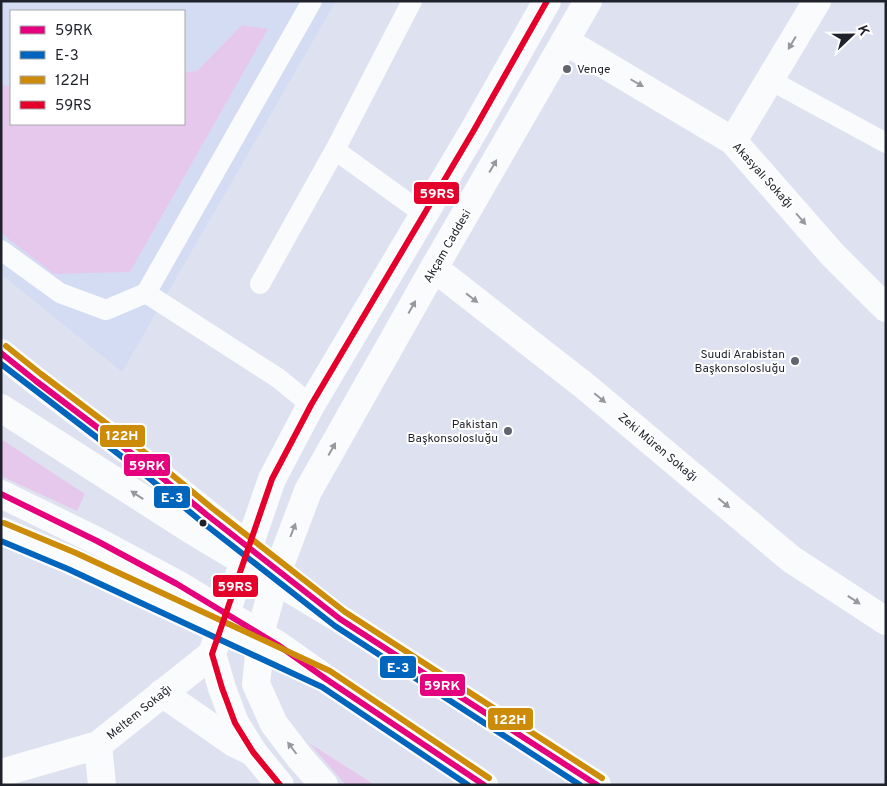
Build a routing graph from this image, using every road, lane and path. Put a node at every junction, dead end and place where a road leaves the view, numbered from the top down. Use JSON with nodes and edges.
{"nodes":[{"id":1,"x":312,"y":1,"type":"edge"},
{"id":2,"x":412,"y":1,"type":"edge"},
{"id":3,"x":547,"y":1,"type":"edge"},
{"id":4,"x":588,"y":1,"type":"edge"},
{"id":5,"x":817,"y":1,"type":"edge"},
{"id":6,"x":565,"y":41,"type":"junction"},
{"id":7,"x":770,"y":80,"type":"junction"},
{"id":8,"x":733,"y":141,"type":"junction"},
{"id":9,"x":886,"y":143,"type":"edge"},
{"id":10,"x":336,"y":150,"type":"junction"},
{"id":11,"x":424,"y":214,"type":"junction"},
{"id":12,"x":1,"y":250,"type":"edge"},
{"id":13,"x":434,"y":268,"type":"junction"},
{"id":14,"x":260,"y":284,"type":"dead end"},
{"id":15,"x":146,"y":293,"type":"junction"},
{"id":16,"x":886,"y":308,"type":"edge"},
{"id":17,"x":1,"y":353,"type":"edge"},
{"id":18,"x":311,"y":405,"type":"junction"},
{"id":19,"x":1,"y":408,"type":"edge"},
{"id":20,"x":1,"y":494,"type":"edge"},
{"id":21,"x":200,"y":523,"type":"junction"},
{"id":22,"x":1,"y":531,"type":"edge"},
{"id":23,"x":167,"y":592,"type":"junction"},
{"id":24,"x":886,"y":621,"type":"edge"},
{"id":25,"x":212,"y":654,"type":"junction"},
{"id":26,"x":162,"y":693,"type":"junction"},
{"id":27,"x":98,"y":744,"type":"junction"},
{"id":28,"x":253,"y":752,"type":"junction"},
{"id":29,"x":1,"y":773,"type":"edge"},
{"id":30,"x":102,"y":785,"type":"edge"},
{"id":31,"x":280,"y":785,"type":"edge"},
{"id":32,"x":324,"y":785,"type":"edge"},
{"id":33,"x":484,"y":785,"type":"edge"},
{"id":34,"x":597,"y":785,"type":"edge"}],
"edges":[{"from":1,"to":15,"type":"lane"},
{"from":2,"to":10,"type":"lane"},
{"from":3,"to":11,"type":"main road"},
{"from":4,"to":6,"type":"main road","name":"Akçam Caddesi"},
{"from":5,"to":7,"type":"main road","one_way":true},
{"from":6,"to":8,"type":"main road","name":"Akasyalı Sokağı","one_way":true},
{"from":13,"to":6,"type":"main road","name":"Akçam Caddesi","one_way":true},
{"from":7,"to":8,"type":"main road"},
{"from":7,"to":9,"type":"lane"},
{"from":8,"to":16,"type":"main road","name":"Akasyalı Sokağı","one_way":true},
{"from":10,"to":11,"type":"lane"},
{"from":10,"to":14,"type":"lane"},
{"from":11,"to":18,"type":"main road"},
{"from":12,"to":15,"type":"lane"},
{"from":13,"to":24,"type":"main road","name":"Zeki Müren Sokağı","one_way":true},
{"from":32,"to":13,"type":"main road","name":"Akçam Caddesi","one_way":true},
{"from":15,"to":18,"type":"lane"},
{"from":17,"to":21,"type":"main road"},
{"from":18,"to":25,"type":"main road"},
{"from":21,"to":19,"type":"main road","one_way":true},
{"from":20,"to":23,"type":"main road"},
{"from":21,"to":34,"type":"main road"},
{"from":22,"to":23,"type":"main road"},
{"from":23,"to":33,"type":"main road"},
{"from":25,"to":26,"type":"main road","name":"Meltem Sokağı"},
{"from":25,"to":28,"type":"main road"},
{"from":26,"to":27,"type":"main road","name":"Meltem Sokağı"},
{"from":26,"to":28,"type":"main road"},
{"from":27,"to":29,"type":"main road","name":"Meltem Sokağı"},
{"from":27,"to":30,"type":"main road"},
{"from":28,"to":31,"type":"main road"}]}
